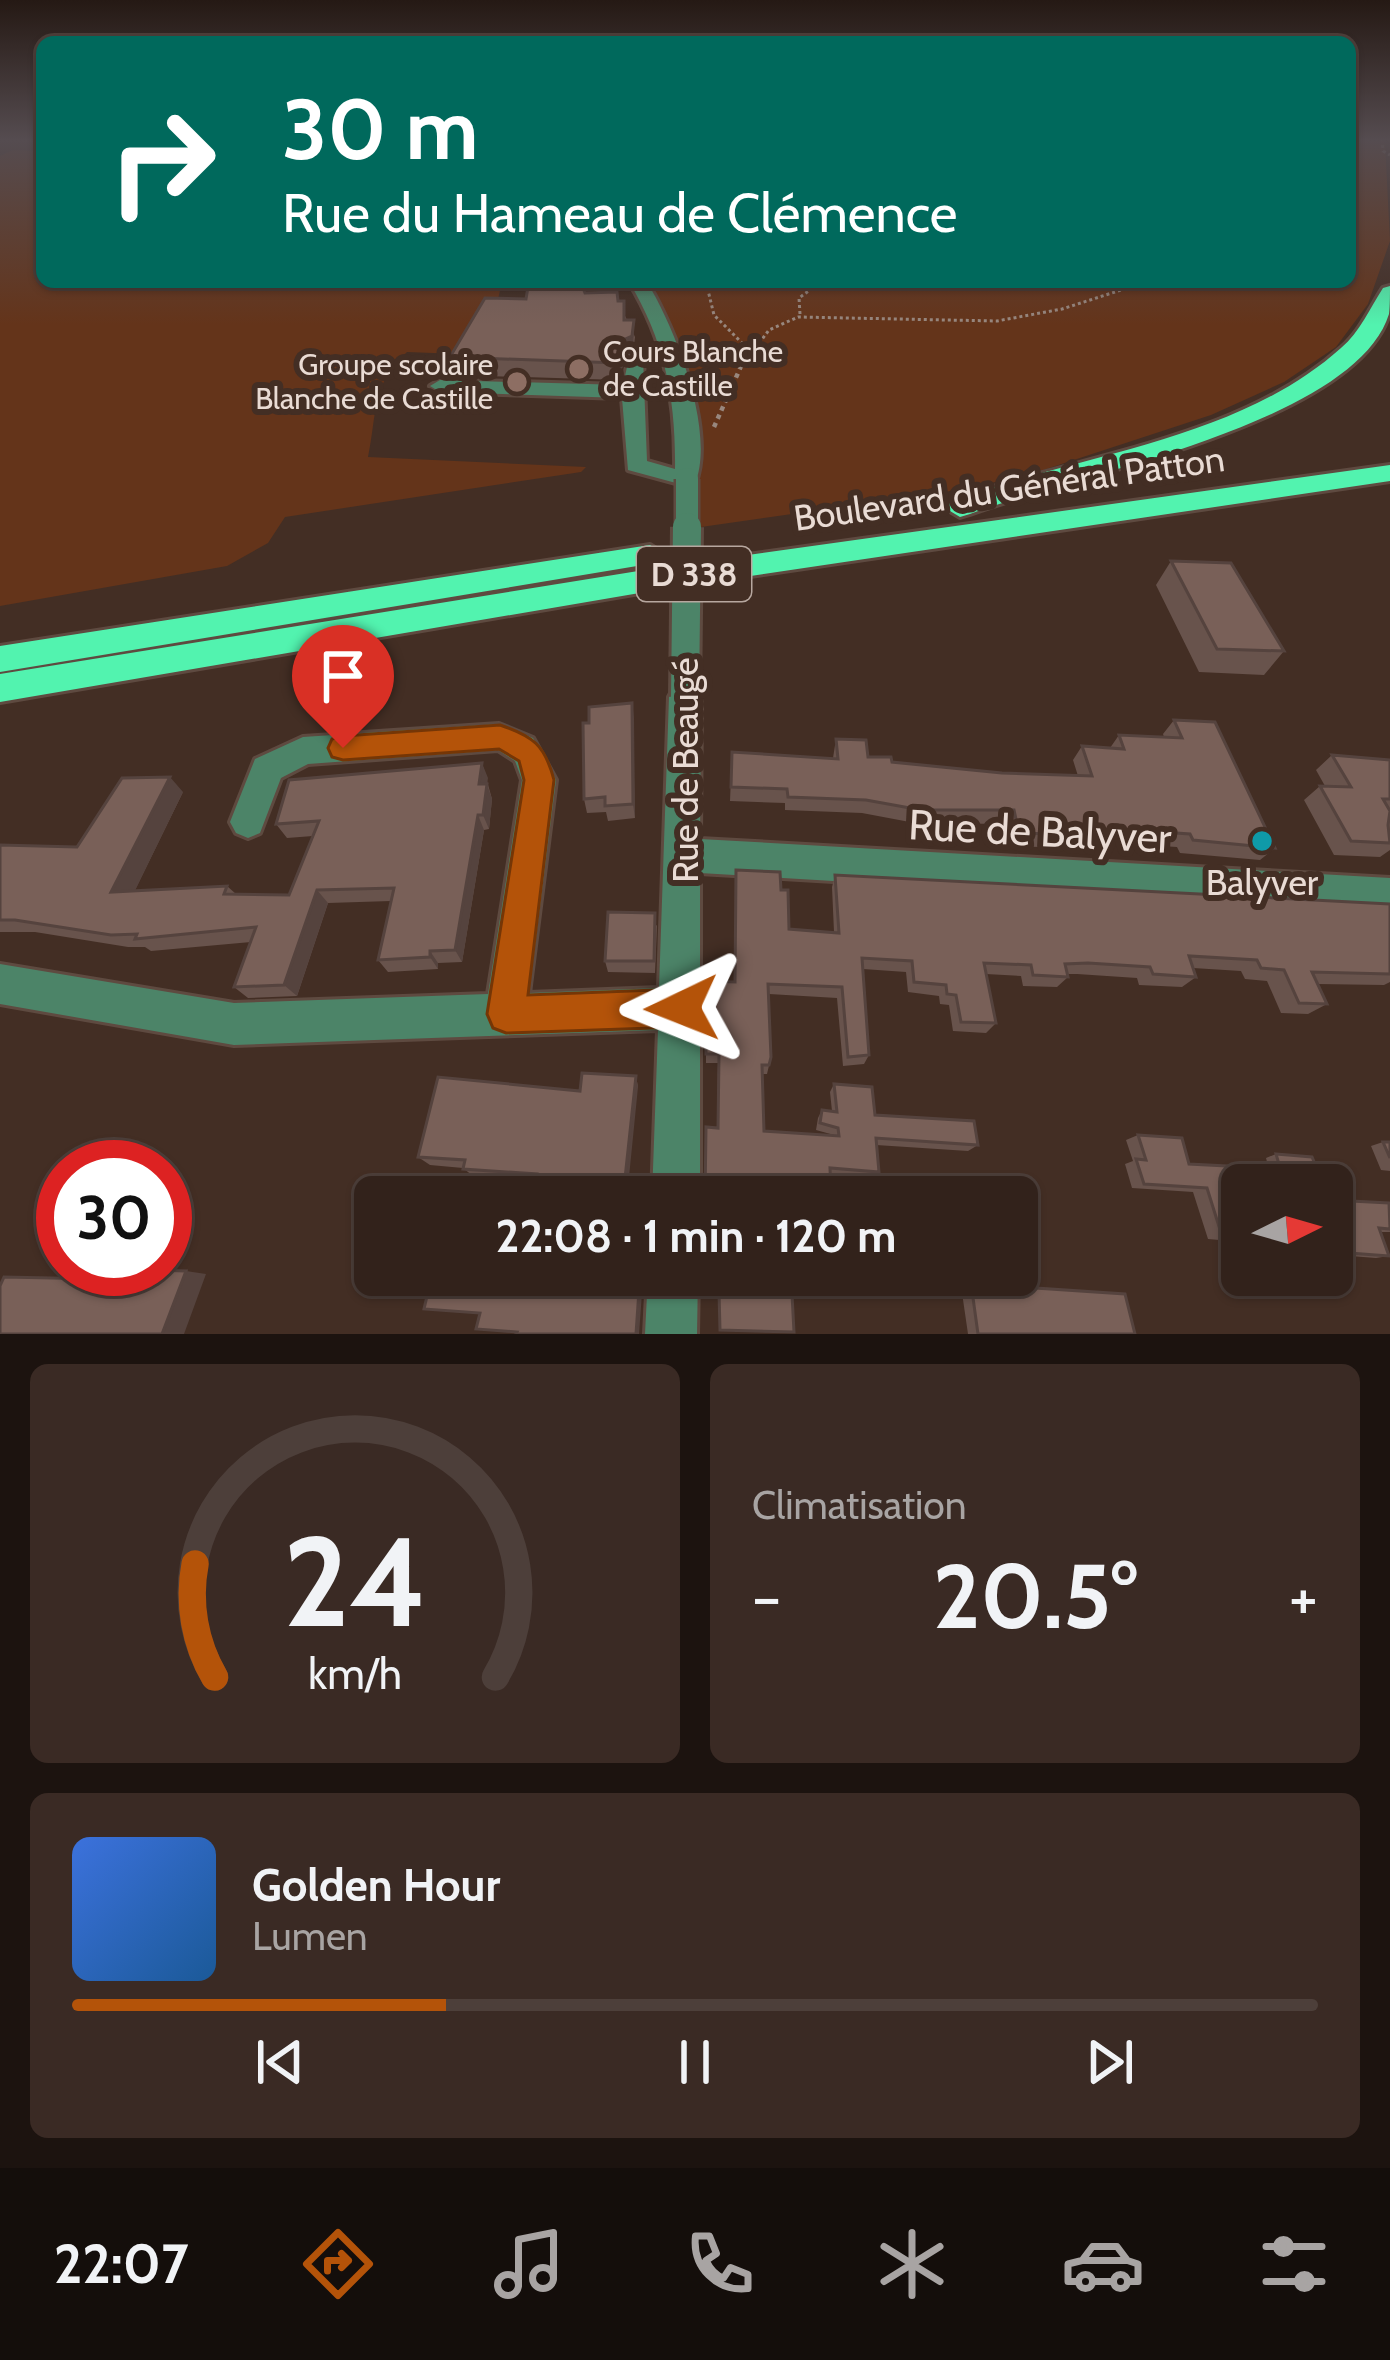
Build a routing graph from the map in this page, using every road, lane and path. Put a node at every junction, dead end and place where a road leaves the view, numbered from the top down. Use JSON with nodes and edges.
{"nodes":[{"id":1,"x":642,"y":288,"type":"edge"},
{"id":2,"x":707,"y":288,"type":"edge"},
{"id":3,"x":813,"y":288,"type":"edge"},
{"id":4,"x":1129,"y":289,"type":"edge"},
{"id":5,"x":1390,"y":292,"type":"edge"},
{"id":6,"x":800,"y":316,"type":"junction"},
{"id":7,"x":748,"y":349,"type":"junction"},
{"id":8,"x":636,"y":362,"type":"dead end"},
{"id":9,"x":440,"y":386,"type":"dead end"},
{"id":10,"x":632,"y":392,"type":"junction"},
{"id":11,"x":688,"y":435,"type":"junction"},
{"id":12,"x":1390,"y":449,"type":"edge"},
{"id":13,"x":1390,"y":473,"type":"edge"},
{"id":14,"x":687,"y":479,"type":"junction"},
{"id":15,"x":960,"y":508,"type":"junction"},
{"id":16,"x":0,"y":659,"type":"edge"},
{"id":17,"x":0,"y":688,"type":"edge"},
{"id":18,"x":248,"y":822,"type":"dead end"},
{"id":19,"x":685,"y":855,"type":"junction"},
{"id":20,"x":1390,"y":896,"type":"edge"},
{"id":21,"x":0,"y":984,"type":"edge"},
{"id":22,"x":682,"y":1008,"type":"junction"},
{"id":23,"x":506,"y":1014,"type":"junction"},
{"id":24,"x":677,"y":1176,"type":"edge"},
{"id":25,"x":672,"y":1296,"type":"edge"},
{"id":26,"x":671,"y":1334,"type":"edge"}],
"edges":[{"from":1,"to":11,"type":"street","name":"Rue de Beaugé"},
{"from":2,"to":7,"type":"path"},
{"from":3,"to":6,"type":"path"},
{"from":4,"to":6,"type":"path"},
{"from":5,"to":15,"type":"highway"},
{"from":6,"to":7,"type":"path"},
{"from":7,"to":11,"type":"path"},
{"from":8,"to":10,"type":"street"},
{"from":9,"to":10,"type":"street"},
{"from":10,"to":14,"type":"street"},
{"from":11,"to":14,"type":"street","name":"Rue de Beaugé"},
{"from":12,"to":15,"type":"highway","name":"Boulevard du Général Patton","number":"D 338"},
{"from":13,"to":17,"type":"highway","name":"Boulevard du Général Patton","number":"D 338"},
{"from":14,"to":19,"type":"street","name":"Rue de Beaugé","bridge":true},
{"from":15,"to":16,"type":"highway","name":"Boulevard du Général Patton","number":"D 338"},
{"from":18,"to":23,"type":"street"},
{"from":19,"to":20,"type":"street","name":"Rue de Balyver"},
{"from":19,"to":22,"type":"street","name":"Rue de Beaugé"},
{"from":21,"to":23,"type":"street"},
{"from":22,"to":23,"type":"street"},
{"from":22,"to":24,"type":"street","name":"Rue de Beaugé"},
{"from":25,"to":26,"type":"street"}]}
